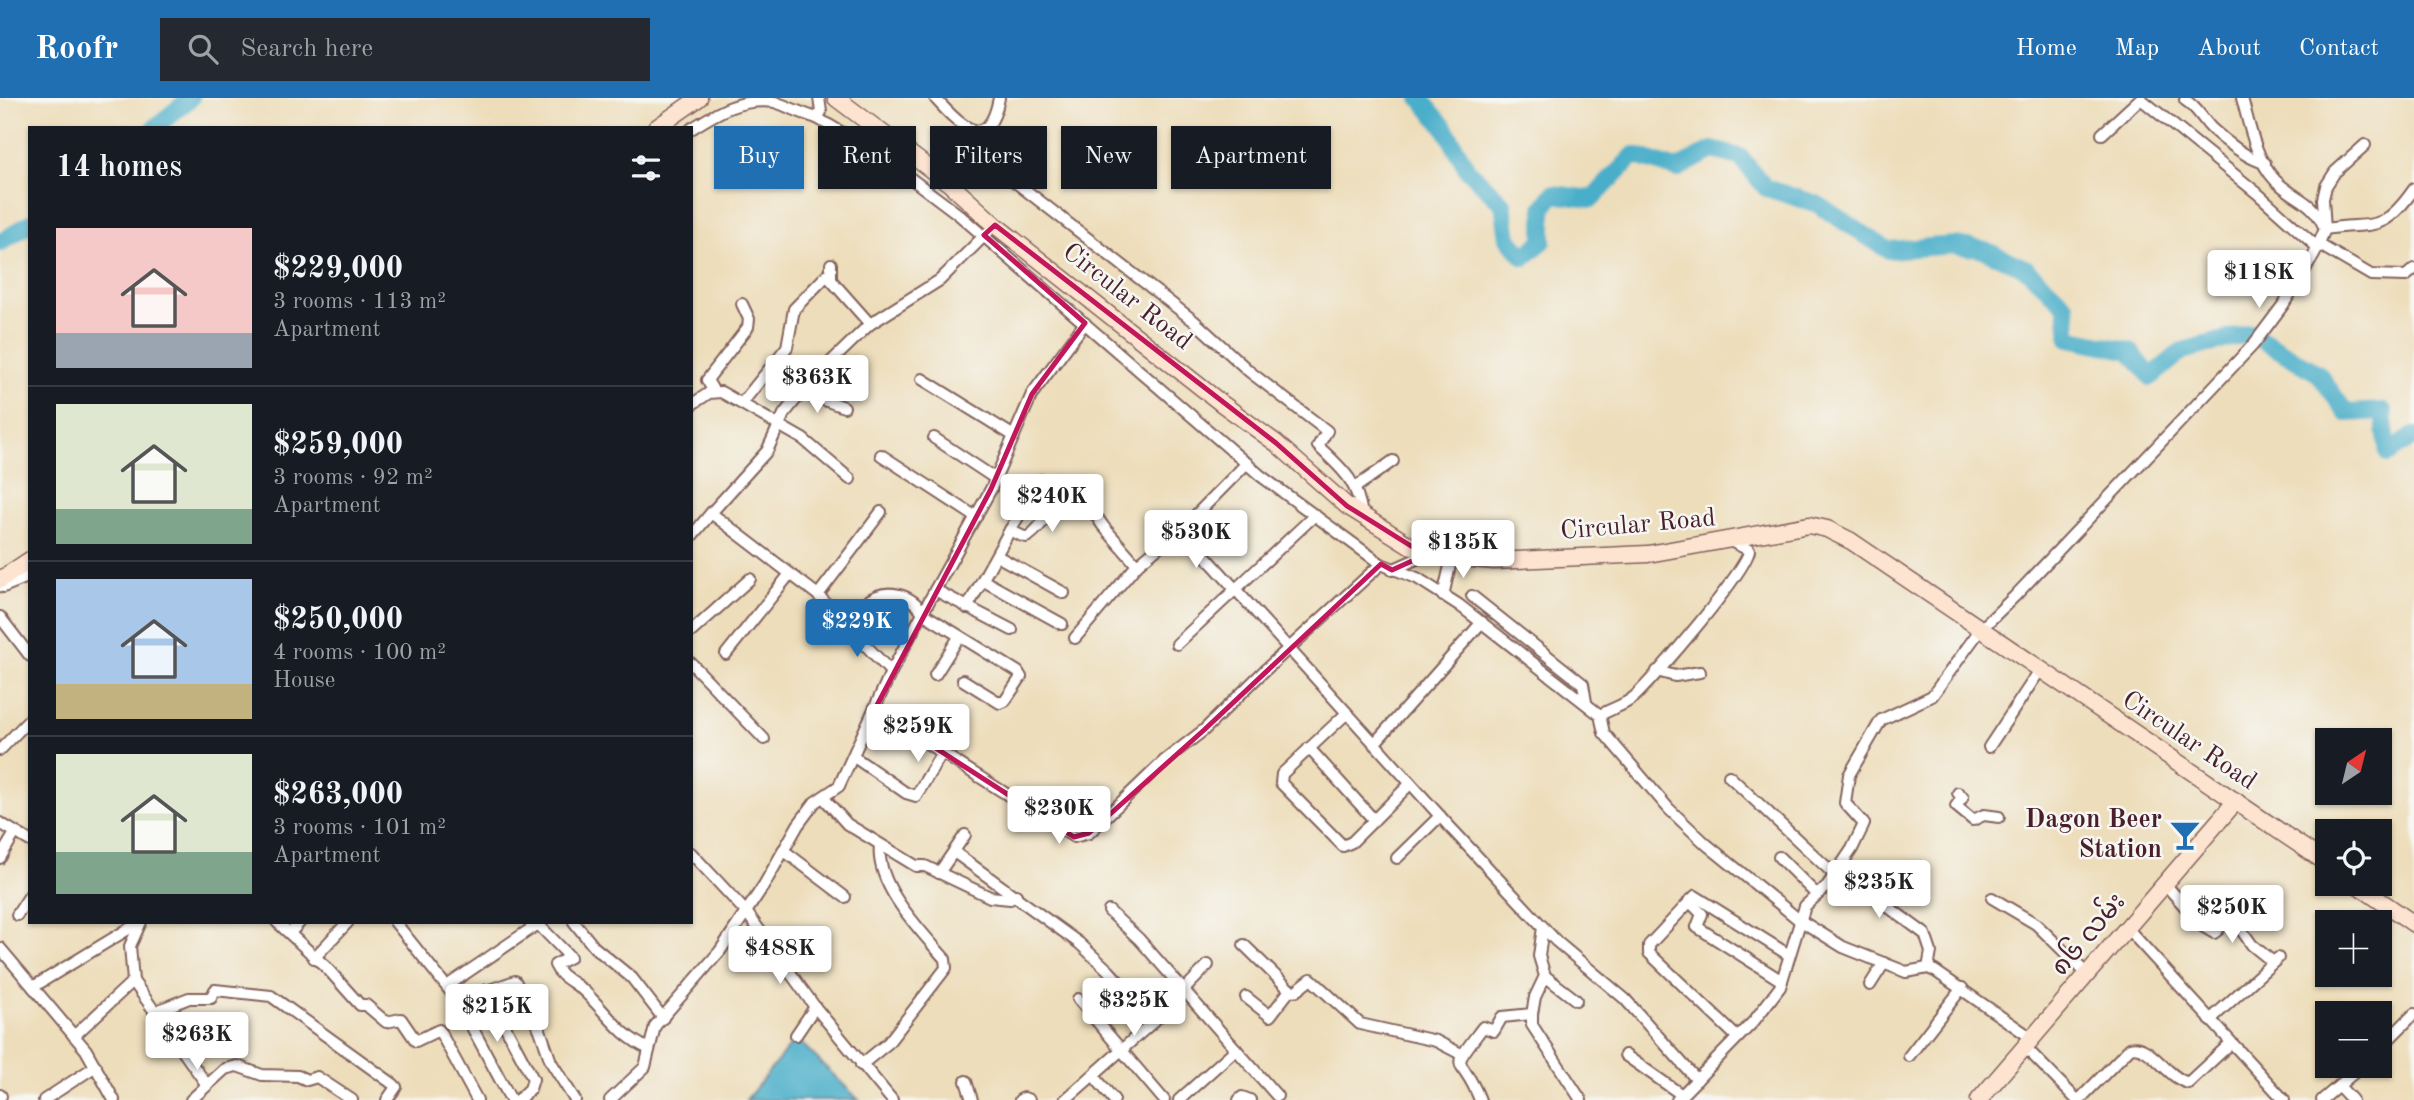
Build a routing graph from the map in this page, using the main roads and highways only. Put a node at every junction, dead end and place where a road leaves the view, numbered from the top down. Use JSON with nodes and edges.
{"nodes":[{"id":1,"x":699,"y":98,"type":"edge"},
{"id":2,"x":836,"y":98,"type":"edge"},
{"id":3,"x":659,"y":126,"type":"edge"},
{"id":4,"x":28,"y":562,"type":"edge"},
{"id":5,"x":2,"y":584,"type":"edge"},
{"id":6,"x":2236,"y":801,"type":"junction"},
{"id":7,"x":2315,"y":855,"type":"edge"},
{"id":8,"x":2373,"y":896,"type":"edge"},
{"id":9,"x":2414,"y":924,"type":"edge"},
{"id":10,"x":1979,"y":1100,"type":"edge"}],
"edges":[{"from":1,"to":3,"type":"main road"},
{"from":2,"to":6,"type":"main road","name":"Circular Road"},
{"from":4,"to":5,"type":"main road"},
{"from":6,"to":7,"type":"main road","name":"Circular Road"},
{"from":6,"to":10,"type":"main road","name":"၈၆ လမ်း"},
{"from":8,"to":9,"type":"main road"}]}
